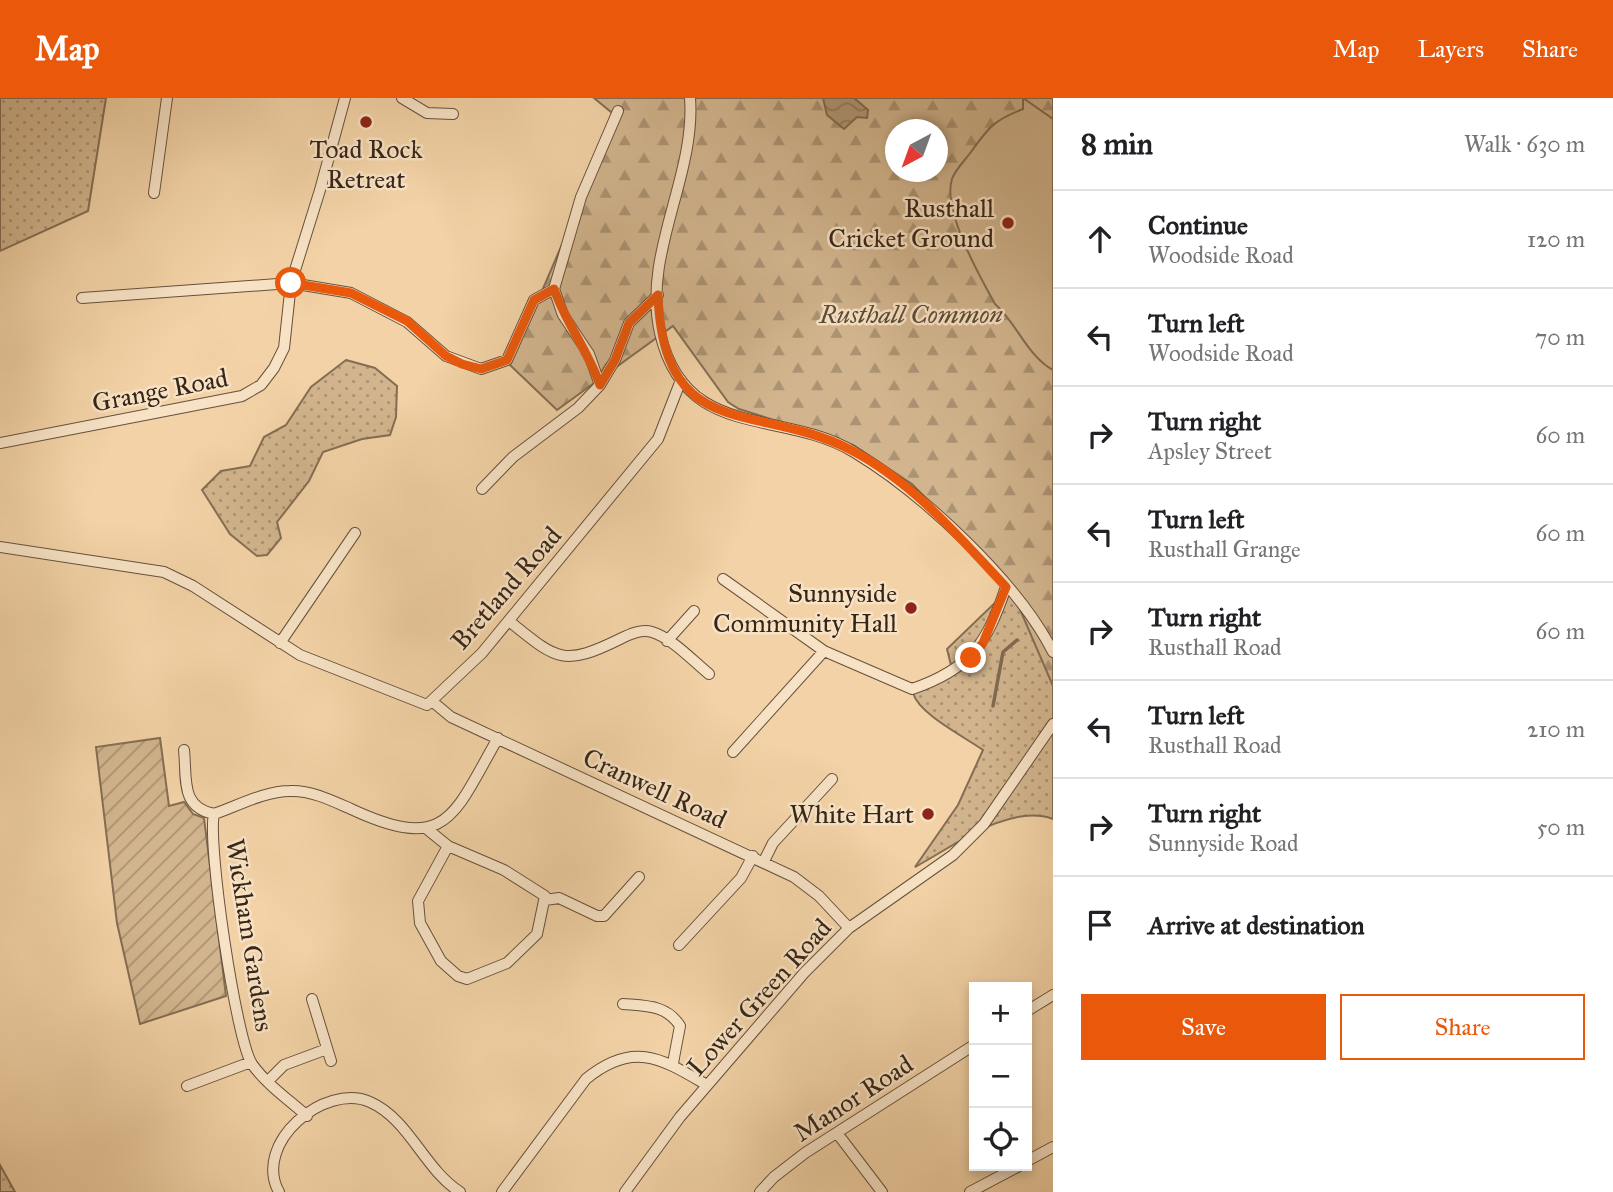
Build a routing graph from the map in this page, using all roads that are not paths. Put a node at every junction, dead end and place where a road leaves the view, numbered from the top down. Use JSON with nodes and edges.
{"nodes":[{"id":1,"x":167,"y":98,"type":"edge"},
{"id":2,"x":345,"y":98,"type":"edge"},
{"id":3,"x":402,"y":98,"type":"edge"},
{"id":4,"x":690,"y":98,"type":"edge"},
{"id":5,"x":618,"y":111,"type":"dead end"},
{"id":6,"x":453,"y":114,"type":"dead end"},
{"id":7,"x":154,"y":193,"type":"dead end"},
{"id":8,"x":291,"y":283,"type":"junction"},
{"id":9,"x":554,"y":289,"type":"junction"},
{"id":10,"x":658,"y":295,"type":"junction"},
{"id":11,"x":82,"y":298,"type":"dead end"},
{"id":12,"x":681,"y":380,"type":"junction"},
{"id":13,"x":600,"y":385,"type":"junction"},
{"id":14,"x":0,"y":443,"type":"edge"},
{"id":15,"x":482,"y":489,"type":"dead end"},
{"id":16,"x":355,"y":533,"type":"dead end"},
{"id":17,"x":0,"y":547,"type":"edge"},
{"id":18,"x":723,"y":579,"type":"dead end"},
{"id":19,"x":1006,"y":587,"type":"junction"},
{"id":20,"x":694,"y":611,"type":"dead end"},
{"id":21,"x":509,"y":621,"type":"junction"},
{"id":22,"x":667,"y":641,"type":"junction"},
{"id":23,"x":280,"y":643,"type":"junction"},
{"id":24,"x":824,"y":651,"type":"junction"},
{"id":25,"x":1053,"y":652,"type":"edge"},
{"id":26,"x":709,"y":674,"type":"dead end"},
{"id":27,"x":433,"y":702,"type":"junction"},
{"id":28,"x":1053,"y":724,"type":"edge"},
{"id":29,"x":498,"y":738,"type":"junction"},
{"id":30,"x":184,"y":750,"type":"dead end"},
{"id":31,"x":733,"y":752,"type":"dead end"},
{"id":32,"x":832,"y":779,"type":"dead end"},
{"id":33,"x":214,"y":814,"type":"junction"},
{"id":34,"x":427,"y":829,"type":"junction"},
{"id":35,"x":448,"y":846,"type":"junction"},
{"id":36,"x":753,"y":856,"type":"junction"},
{"id":37,"x":764,"y":861,"type":"junction"},
{"id":38,"x":639,"y":877,"type":"dead end"},
{"id":39,"x":545,"y":900,"type":"junction"},
{"id":40,"x":849,"y":928,"type":"junction"},
{"id":41,"x":679,"y":945,"type":"dead end"},
{"id":42,"x":1053,"y":995,"type":"edge"},
{"id":43,"x":312,"y":999,"type":"dead end"},
{"id":44,"x":623,"y":1004,"type":"dead end"},
{"id":45,"x":1032,"y":1009,"type":"edge"},
{"id":46,"x":969,"y":1048,"type":"edge"},
{"id":47,"x":327,"y":1049,"type":"junction"},
{"id":48,"x":331,"y":1061,"type":"dead end"},
{"id":49,"x":251,"y":1062,"type":"junction"},
{"id":50,"x":673,"y":1063,"type":"junction"},
{"id":51,"x":268,"y":1081,"type":"junction"},
{"id":52,"x":707,"y":1085,"type":"junction"},
{"id":53,"x":187,"y":1086,"type":"dead end"},
{"id":54,"x":307,"y":1116,"type":"junction"},
{"id":55,"x":836,"y":1133,"type":"junction"},
{"id":56,"x":1053,"y":1147,"type":"edge"},
{"id":57,"x":1032,"y":1158,"type":"edge"},
{"id":58,"x":1010,"y":1171,"type":"edge"},
{"id":59,"x":629,"y":1190,"type":"edge"},
{"id":60,"x":279,"y":1192,"type":"edge"},
{"id":61,"x":460,"y":1192,"type":"edge"},
{"id":62,"x":502,"y":1192,"type":"edge"},
{"id":63,"x":760,"y":1192,"type":"edge"},
{"id":64,"x":882,"y":1192,"type":"edge"},
{"id":65,"x":970,"y":1192,"type":"edge"}],
"edges":[{"from":1,"to":7,"type":"street"},
{"from":2,"to":8,"type":"street","name":"Grange Road"},
{"from":3,"to":6,"type":"street"},
{"from":4,"to":10,"type":"street"},
{"from":5,"to":9,"type":"street"},
{"from":8,"to":9,"type":"street"},
{"from":8,"to":11,"type":"street"},
{"from":8,"to":14,"type":"street","name":"Grange Road"},
{"from":9,"to":13,"type":"street"},
{"from":10,"to":12,"type":"street"},
{"from":10,"to":13,"type":"street"},
{"from":12,"to":19,"type":"street"},
{"from":12,"to":21,"type":"street","name":"Bretland Road"},
{"from":13,"to":15,"type":"street"},
{"from":16,"to":23,"type":"street"},
{"from":17,"to":23,"type":"street"},
{"from":18,"to":24,"type":"street"},
{"from":19,"to":24,"type":"street"},
{"from":19,"to":25,"type":"street"},
{"from":20,"to":22,"type":"street"},
{"from":21,"to":22,"type":"street"},
{"from":21,"to":27,"type":"street","name":"Bretland Road"},
{"from":22,"to":26,"type":"street"},
{"from":23,"to":27,"type":"street"},
{"from":24,"to":31,"type":"street"},
{"from":27,"to":29,"type":"street","name":"Cranwell Road"},
{"from":28,"to":40,"type":"street","name":"Lower Green Road"},
{"from":29,"to":34,"type":"street"},
{"from":29,"to":36,"type":"street","name":"Cranwell Road"},
{"from":30,"to":33,"type":"street"},
{"from":32,"to":37,"type":"street"},
{"from":33,"to":34,"type":"street"},
{"from":33,"to":49,"type":"street","name":"Wickham Gardens"},
{"from":34,"to":35,"type":"street"},
{"from":35,"to":39,"type":"street"},
{"from":35,"to":39,"type":"street"},
{"from":36,"to":37,"type":"street","name":"Cranwell Road"},
{"from":36,"to":41,"type":"street"},
{"from":37,"to":40,"type":"street","name":"Cranwell Road"},
{"from":38,"to":39,"type":"street"},
{"from":40,"to":52,"type":"street","name":"Lower Green Road"},
{"from":42,"to":45,"type":"street"},
{"from":43,"to":47,"type":"street"},
{"from":44,"to":50,"type":"street"},
{"from":46,"to":55,"type":"street","name":"Manor Road"},
{"from":47,"to":48,"type":"street"},
{"from":47,"to":51,"type":"street"},
{"from":49,"to":51,"type":"street"},
{"from":49,"to":53,"type":"street"},
{"from":50,"to":52,"type":"street"},
{"from":50,"to":62,"type":"street"},
{"from":51,"to":54,"type":"street"},
{"from":52,"to":59,"type":"street","name":"Lower Green Road"},
{"from":54,"to":60,"type":"street"},
{"from":54,"to":61,"type":"street"},
{"from":55,"to":63,"type":"street","name":"Manor Road"},
{"from":55,"to":64,"type":"street"},
{"from":56,"to":57,"type":"street"},
{"from":58,"to":65,"type":"street"}]}
